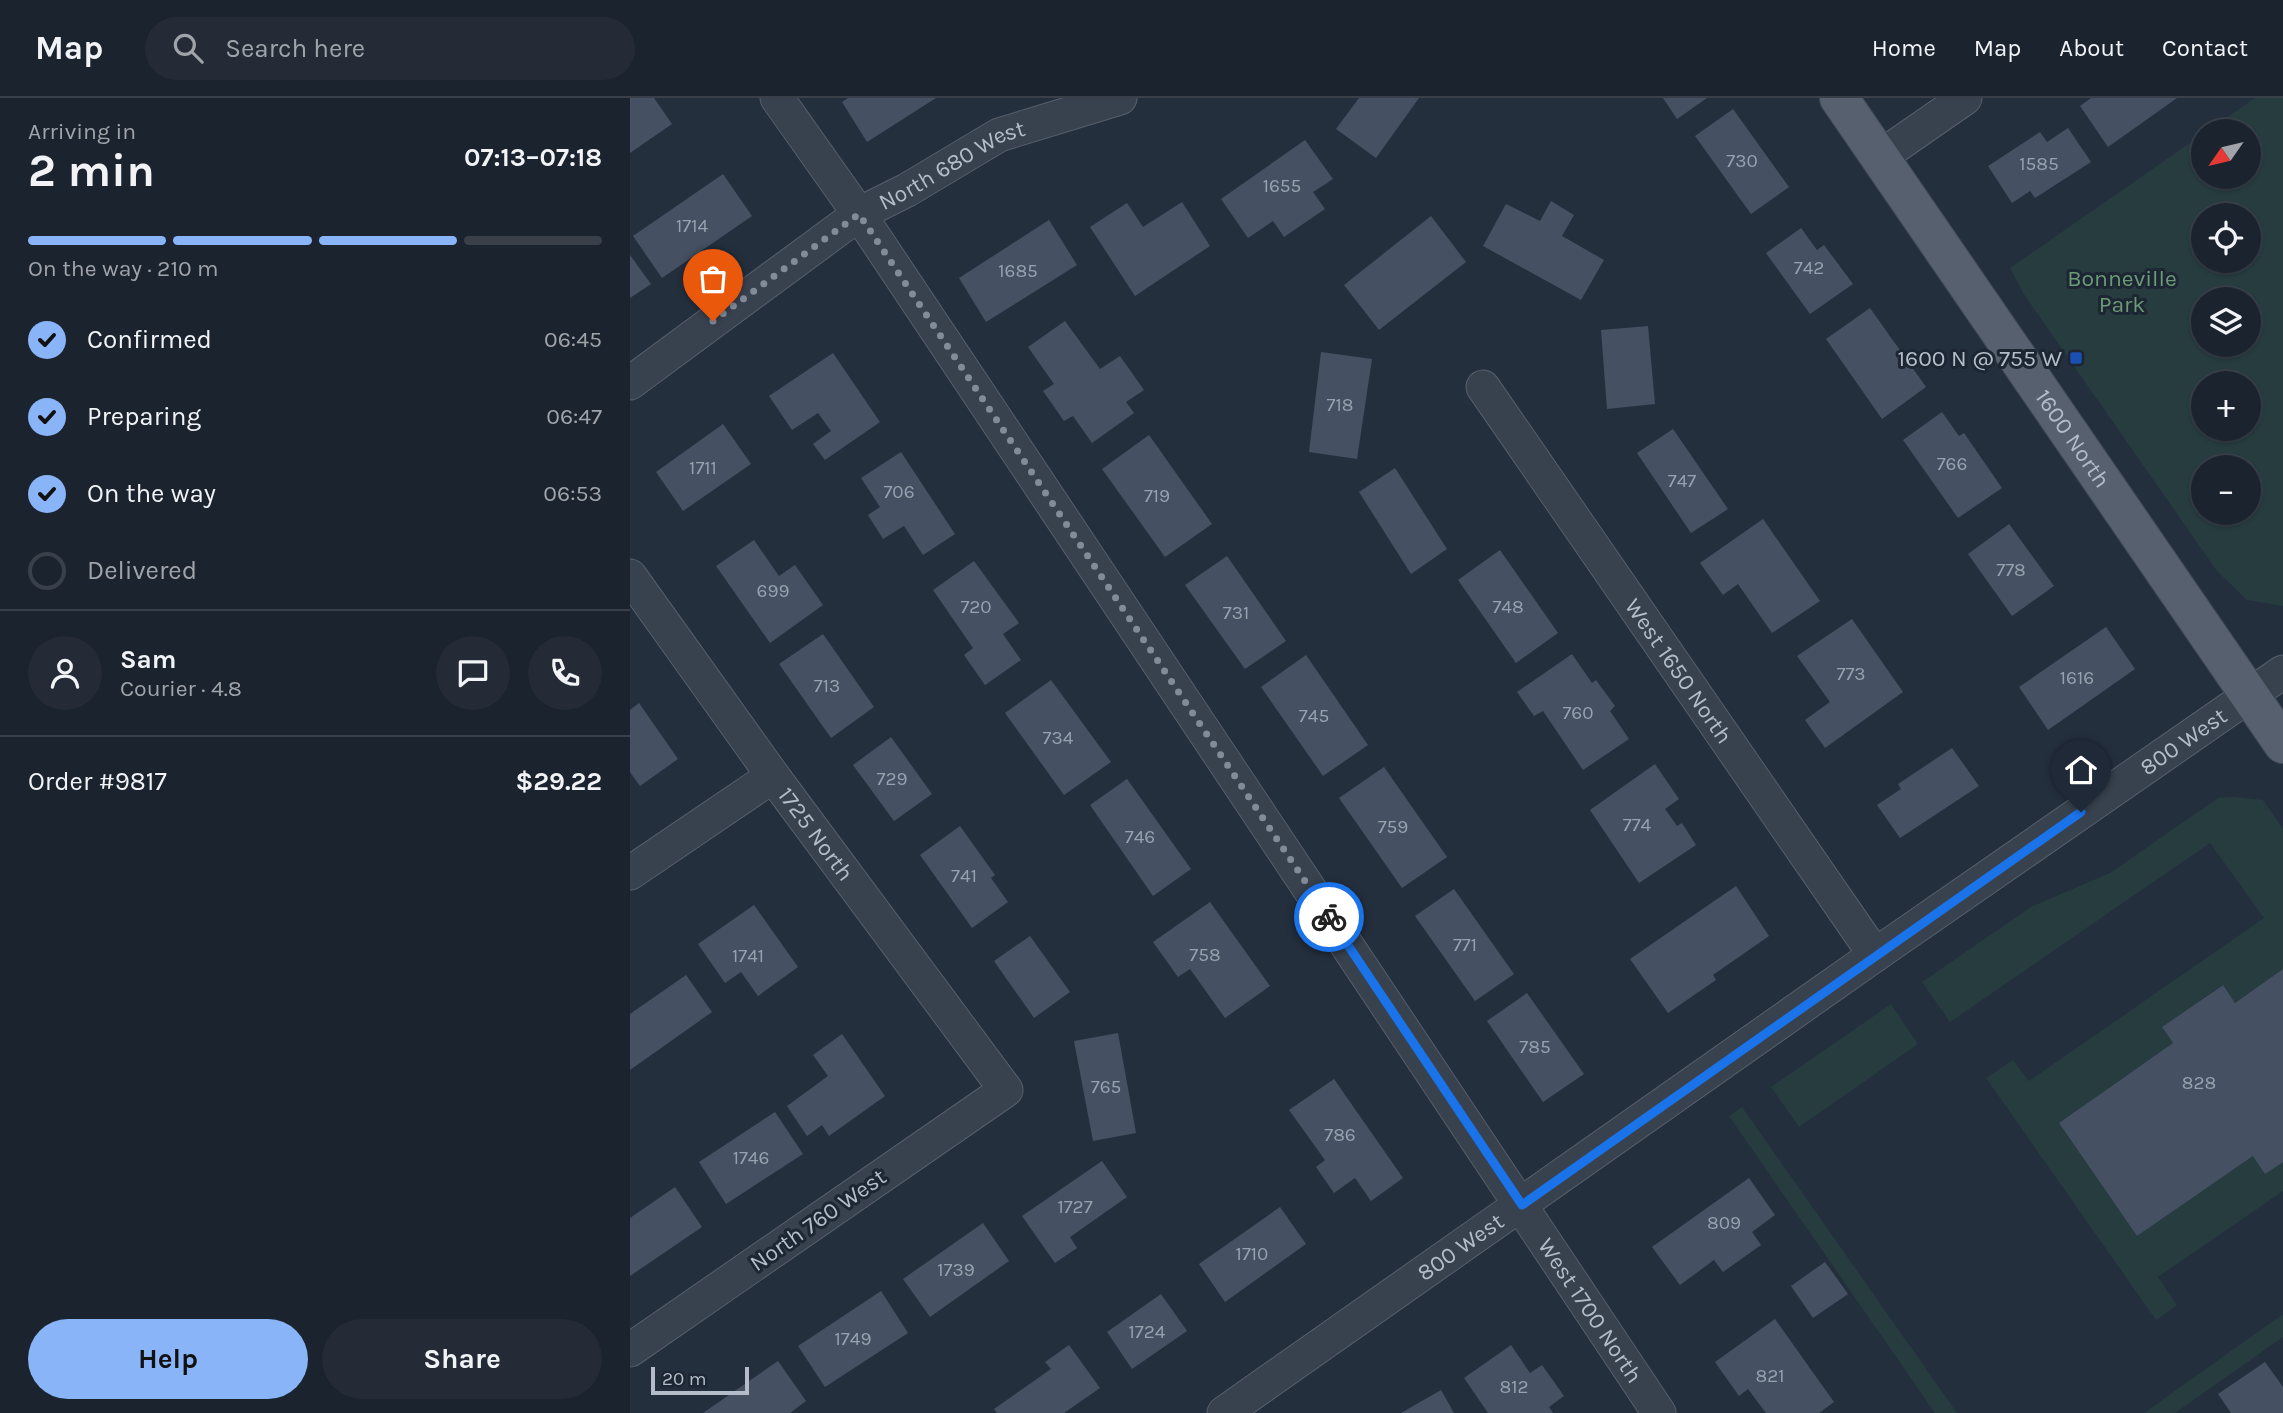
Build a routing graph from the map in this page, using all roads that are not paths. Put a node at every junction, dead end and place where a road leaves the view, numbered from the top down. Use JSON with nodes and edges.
{"nodes":[{"id":1,"x":777,"y":98,"type":"edge"},
{"id":2,"x":1119,"y":98,"type":"edge"},
{"id":3,"x":1839,"y":98,"type":"edge"},
{"id":4,"x":1965,"y":98,"type":"edge"},
{"id":5,"x":1880,"y":157,"type":"junction"},
{"id":6,"x":859,"y":214,"type":"junction"},
{"id":7,"x":630,"y":383,"type":"edge"},
{"id":8,"x":1483,"y":387,"type":"dead end"},
{"id":9,"x":630,"y":576,"type":"edge"},
{"id":10,"x":2283,"y":672,"type":"edge"},
{"id":11,"x":2249,"y":695,"type":"junction"},
{"id":12,"x":2283,"y":744,"type":"edge"},
{"id":13,"x":773,"y":776,"type":"junction"},
{"id":14,"x":630,"y":873,"type":"edge"},
{"id":15,"x":1875,"y":955,"type":"junction"},
{"id":16,"x":1006,"y":1090,"type":"joint"},
{"id":17,"x":1522,"y":1205,"type":"junction"},
{"id":18,"x":630,"y":1350,"type":"edge"},
{"id":19,"x":1224,"y":1413,"type":"edge"},
{"id":20,"x":1659,"y":1413,"type":"edge"}],
"edges":[{"from":1,"to":6,"type":"street","name":"West 1700 North"},
{"from":2,"to":6,"type":"street","name":"North 680 West"},
{"from":3,"to":5,"type":"main road","name":"1600 North"},
{"from":4,"to":5,"type":"street"},
{"from":5,"to":11,"type":"main road","name":"1600 North"},
{"from":6,"to":7,"type":"street","name":"North 680 West"},
{"from":6,"to":17,"type":"street","name":"West 1700 North"},
{"from":8,"to":15,"type":"street","name":"West 1650 North"},
{"from":9,"to":13,"type":"street","name":"1725 North"},
{"from":10,"to":11,"type":"street","name":"800 West"},
{"from":11,"to":12,"type":"main road","name":"1600 North"},
{"from":11,"to":15,"type":"street","name":"800 West"},
{"from":13,"to":14,"type":"street"},
{"from":13,"to":16,"type":"street","name":"1725 North"},
{"from":15,"to":17,"type":"street","name":"800 West"},
{"from":16,"to":18,"type":"street","name":"North 760 West"},
{"from":17,"to":19,"type":"street","name":"800 West"},
{"from":17,"to":20,"type":"street","name":"West 1700 North"}]}
